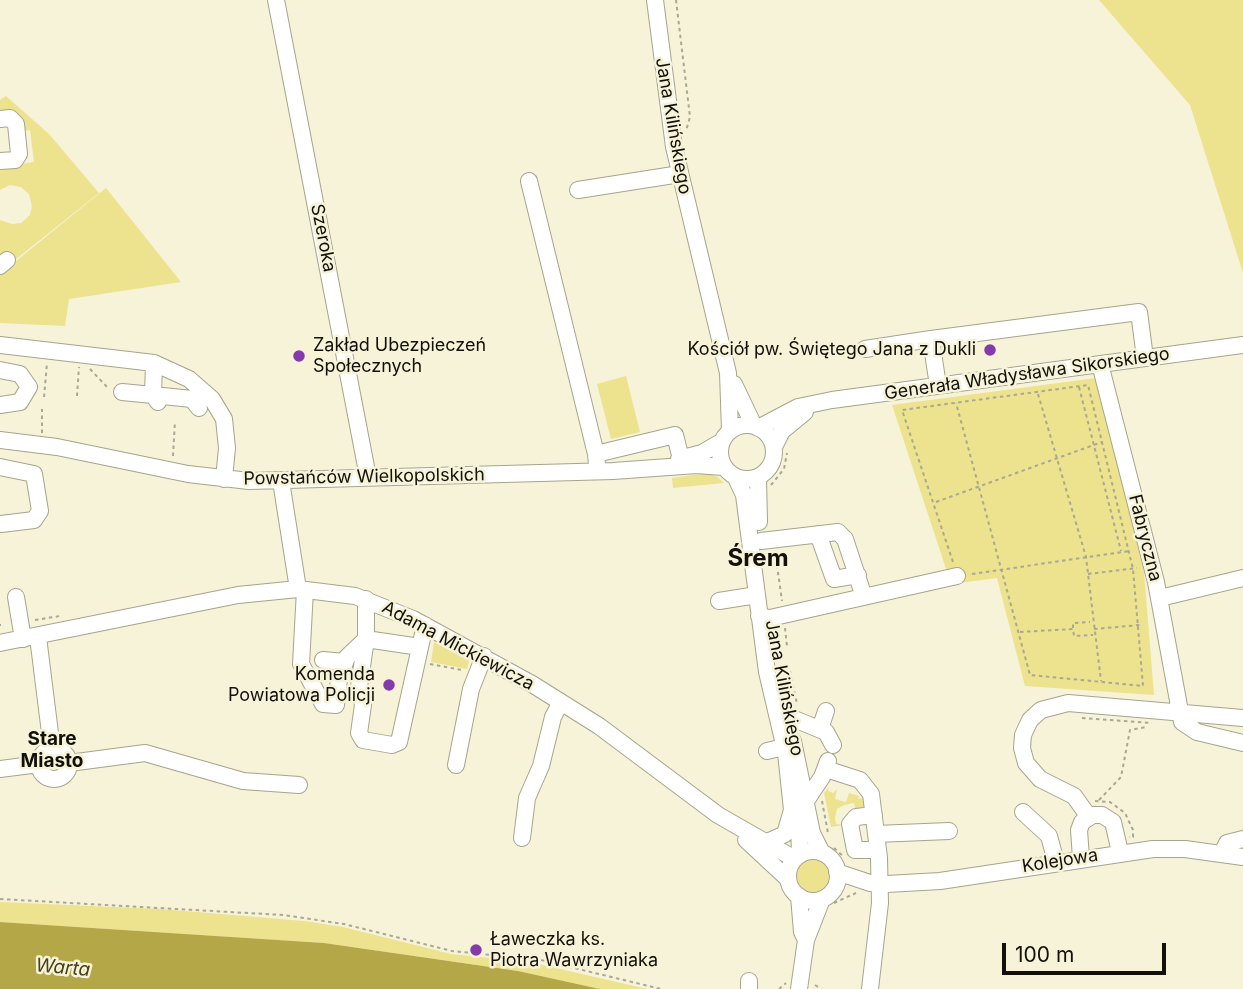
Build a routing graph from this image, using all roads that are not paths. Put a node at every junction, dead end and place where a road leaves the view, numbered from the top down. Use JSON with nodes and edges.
{"nodes":[{"id":1,"x":276,"y":0,"type":"edge"},
{"id":2,"x":655,"y":0,"type":"edge"},
{"id":3,"x":0,"y":119,"type":"edge"},
{"id":4,"x":0,"y":161,"type":"edge"},
{"id":5,"x":680,"y":174,"type":"junction"},
{"id":6,"x":529,"y":181,"type":"dead end"},
{"id":7,"x":578,"y":190,"type":"dead end"},
{"id":8,"x":931,"y":339,"type":"junction"},
{"id":9,"x":0,"y":345,"type":"edge"},
{"id":10,"x":1243,"y":345,"type":"edge"},
{"id":11,"x":865,"y":349,"type":"dead end"},
{"id":12,"x":1145,"y":358,"type":"junction"},
{"id":13,"x":154,"y":363,"type":"junction"},
{"id":14,"x":1100,"y":364,"type":"junction"},
{"id":15,"x":0,"y":370,"type":"edge"},
{"id":16,"x":728,"y":373,"type":"junction"},
{"id":17,"x":938,"y":386,"type":"junction"},
{"id":18,"x":162,"y":402,"type":"road end"},
{"id":19,"x":0,"y":405,"type":"edge"},
{"id":20,"x":811,"y":405,"type":"junction"},
{"id":21,"x":756,"y":427,"type":"junction"},
{"id":22,"x":726,"y":437,"type":"junction"},
{"id":23,"x":0,"y":440,"type":"edge"},
{"id":24,"x":774,"y":447,"type":"junction"},
{"id":25,"x":681,"y":459,"type":"junction"},
{"id":26,"x":597,"y":463,"type":"junction"},
{"id":27,"x":0,"y":467,"type":"edge"},
{"id":28,"x":723,"y":467,"type":"junction"},
{"id":29,"x":647,"y":468,"type":"junction"},
{"id":30,"x":368,"y":477,"type":"junction"},
{"id":31,"x":736,"y":478,"type":"junction"},
{"id":32,"x":224,"y":479,"type":"junction"},
{"id":33,"x":281,"y":481,"type":"junction"},
{"id":34,"x":763,"y":483,"type":"junction"},
{"id":35,"x":1,"y":524,"type":"edge"},
{"id":36,"x":818,"y":534,"type":"junction"},
{"id":37,"x":767,"y":541,"type":"junction"},
{"id":38,"x":858,"y":575,"type":"junction"},
{"id":39,"x":953,"y":577,"type":"road end"},
{"id":40,"x":1243,"y":578,"type":"edge"},
{"id":41,"x":301,"y":589,"type":"junction"},
{"id":42,"x":757,"y":595,"type":"junction"},
{"id":43,"x":16,"y":597,"type":"dead end"},
{"id":44,"x":864,"y":597,"type":"junction"},
{"id":45,"x":1160,"y":598,"type":"junction"},
{"id":46,"x":366,"y":599,"type":"junction"},
{"id":47,"x":719,"y":601,"type":"dead end"},
{"id":48,"x":771,"y":617,"type":"junction"},
{"id":49,"x":425,"y":625,"type":"junction"},
{"id":50,"x":31,"y":638,"type":"junction"},
{"id":51,"x":366,"y":639,"type":"junction"},
{"id":52,"x":0,"y":643,"type":"edge"},
{"id":53,"x":420,"y":647,"type":"junction"},
{"id":54,"x":484,"y":656,"type":"junction"},
{"id":55,"x":323,"y":660,"type":"dead end"},
{"id":56,"x":345,"y":662,"type":"junction"},
{"id":57,"x":561,"y":702,"type":"junction"},
{"id":58,"x":826,"y":711,"type":"dead end"},
{"id":59,"x":1180,"y":714,"type":"junction"},
{"id":60,"x":787,"y":716,"type":"junction"},
{"id":61,"x":1243,"y":718,"type":"edge"},
{"id":62,"x":820,"y":729,"type":"junction"},
{"id":63,"x":1243,"y":743,"type":"edge"},
{"id":64,"x":784,"y":747,"type":"junction"},
{"id":65,"x":52,"y":749,"type":"junction"},
{"id":66,"x":767,"y":751,"type":"dead end"},
{"id":67,"x":829,"y":758,"type":"junction"},
{"id":68,"x":69,"y":763,"type":"junction"},
{"id":69,"x":39,"y":764,"type":"junction"},
{"id":70,"x":456,"y":765,"type":"dead end"},
{"id":71,"x":0,"y":769,"type":"edge"},
{"id":72,"x":299,"y":785,"type":"dead end"},
{"id":73,"x":799,"y":806,"type":"junction"},
{"id":74,"x":1089,"y":809,"type":"junction"},
{"id":75,"x":1023,"y":812,"type":"dead end"},
{"id":76,"x":718,"y":815,"type":"junction"},
{"id":77,"x":874,"y":815,"type":"junction"},
{"id":78,"x":949,"y":831,"type":"dead end"},
{"id":79,"x":522,"y":838,"type":"dead end"},
{"id":80,"x":1243,"y":839,"type":"edge"},
{"id":81,"x":877,"y":842,"type":"junction"},
{"id":82,"x":765,"y":843,"type":"junction"},
{"id":83,"x":1122,"y":845,"type":"junction"},
{"id":84,"x":822,"y":853,"type":"junction"},
{"id":85,"x":1222,"y":853,"type":"junction"},
{"id":86,"x":797,"y":857,"type":"junction"},
{"id":87,"x":1243,"y":857,"type":"edge"},
{"id":88,"x":1081,"y":858,"type":"junction"},
{"id":89,"x":1056,"y":862,"type":"junction"},
{"id":90,"x":837,"y":872,"type":"junction"},
{"id":91,"x":788,"y":879,"type":"junction"},
{"id":92,"x":875,"y":884,"type":"junction"},
{"id":93,"x":799,"y":896,"type":"junction"},
{"id":94,"x":827,"y":896,"type":"junction"},
{"id":95,"x":806,"y":940,"type":"junction"},
{"id":96,"x":799,"y":986,"type":"edge"},
{"id":97,"x":870,"y":989,"type":"edge"}],
"edges":[{"from":1,"to":30,"type":"street","name":"Szeroka"},
{"from":2,"to":5,"type":"street","name":"Jana Kilińskiego"},
{"from":3,"to":4,"type":"street"},
{"from":5,"to":7,"type":"street"},
{"from":5,"to":16,"type":"street","name":"Jana Kilińskiego"},
{"from":6,"to":26,"type":"street"},
{"from":8,"to":11,"type":"street"},
{"from":8,"to":12,"type":"street"},
{"from":8,"to":17,"type":"street"},
{"from":9,"to":13,"type":"street"},
{"from":10,"to":12,"type":"street","name":"Generała Władysława Sikorskiego"},
{"from":12,"to":14,"type":"street","name":"Generała Władysława Sikorskiego"},
{"from":13,"to":18,"type":"street"},
{"from":13,"to":32,"type":"street"},
{"from":14,"to":17,"type":"street","name":"Generała Władysława Sikorskiego"},
{"from":14,"to":45,"type":"street","name":"Fabryczna"},
{"from":15,"to":19,"type":"street"},
{"from":16,"to":21,"type":"street","name":"Jana Kilińskiego"},
{"from":16,"to":22,"type":"street","name":"Jana Kilińskiego"},
{"from":17,"to":20,"type":"street","name":"Generała Władysława Sikorskiego"},
{"from":20,"to":21,"type":"street","name":"Generała Władysława Sikorskiego"},
{"from":20,"to":24,"type":"street"},
{"from":21,"to":22,"type":"street"},
{"from":21,"to":24,"type":"street"},
{"from":22,"to":25,"type":"street","name":"Powstańców Wielkopolskich"},
{"from":22,"to":28,"type":"street"},
{"from":23,"to":32,"type":"street","name":"Powstańców Wielkopolskich"},
{"from":24,"to":34,"type":"street"},
{"from":25,"to":26,"type":"street"},
{"from":25,"to":29,"type":"street","name":"Powstańców Wielkopolskich"},
{"from":26,"to":29,"type":"street","name":"Powstańców Wielkopolskich"},
{"from":26,"to":30,"type":"street","name":"Powstańców Wielkopolskich"},
{"from":27,"to":35,"type":"street"},
{"from":28,"to":29,"type":"street","name":"Powstańców Wielkopolskich"},
{"from":28,"to":31,"type":"street"},
{"from":30,"to":33,"type":"street","name":"Powstańców Wielkopolskich"},
{"from":31,"to":34,"type":"street"},
{"from":31,"to":42,"type":"street","name":"Jana Kilińskiego"},
{"from":32,"to":33,"type":"street","name":"Powstańców Wielkopolskich"},
{"from":33,"to":41,"type":"street"},
{"from":34,"to":37,"type":"street","name":"Jana Kilińskiego"},
{"from":36,"to":37,"type":"street"},
{"from":36,"to":38,"type":"street"},
{"from":36,"to":38,"type":"street"},
{"from":37,"to":48,"type":"street","name":"Jana Kilińskiego"},
{"from":38,"to":44,"type":"street"},
{"from":39,"to":44,"type":"street"},
{"from":40,"to":45,"type":"street"},
{"from":41,"to":46,"type":"street","name":"Adama Mickiewicza"},
{"from":41,"to":50,"type":"street","name":"Adama Mickiewicza"},
{"from":41,"to":56,"type":"street"},
{"from":42,"to":47,"type":"street"},
{"from":42,"to":48,"type":"street","name":"Jana Kilińskiego"},
{"from":43,"to":50,"type":"street"},
{"from":44,"to":48,"type":"street"},
{"from":45,"to":59,"type":"street","name":"Fabryczna"},
{"from":46,"to":49,"type":"street","name":"Adama Mickiewicza"},
{"from":46,"to":51,"type":"street"},
{"from":48,"to":60,"type":"street","name":"Jana Kilińskiego"},
{"from":48,"to":64,"type":"street","name":"Jana Kilińskiego"},
{"from":49,"to":53,"type":"street"},
{"from":49,"to":54,"type":"street","name":"Adama Mickiewicza"},
{"from":50,"to":52,"type":"street","name":"Adama Mickiewicza"},
{"from":50,"to":65,"type":"street"},
{"from":51,"to":53,"type":"street"},
{"from":51,"to":53,"type":"street"},
{"from":51,"to":56,"type":"street"},
{"from":54,"to":57,"type":"street","name":"Adama Mickiewicza"},
{"from":54,"to":70,"type":"street"},
{"from":55,"to":56,"type":"street"},
{"from":57,"to":76,"type":"street","name":"Adama Mickiewicza"},
{"from":57,"to":79,"type":"street"},
{"from":58,"to":62,"type":"street"},
{"from":59,"to":61,"type":"street"},
{"from":59,"to":63,"type":"street"},
{"from":59,"to":74,"type":"street"},
{"from":60,"to":62,"type":"street"},
{"from":60,"to":73,"type":"street","name":"Jana Kilińskiego"},
{"from":62,"to":67,"type":"street"},
{"from":64,"to":66,"type":"street"},
{"from":64,"to":73,"type":"street","name":"Jana Kilińskiego"},
{"from":65,"to":68,"type":"street"},
{"from":65,"to":69,"type":"street"},
{"from":67,"to":73,"type":"street"},
{"from":67,"to":77,"type":"street"},
{"from":68,"to":69,"type":"street"},
{"from":68,"to":72,"type":"street"},
{"from":69,"to":71,"type":"street"},
{"from":73,"to":82,"type":"street"},
{"from":73,"to":84,"type":"street","name":"Jana Kilińskiego"},
{"from":73,"to":86,"type":"street","name":"Jana Kilińskiego"},
{"from":74,"to":83,"type":"street"},
{"from":74,"to":88,"type":"street"},
{"from":75,"to":89,"type":"street"},
{"from":76,"to":82,"type":"street","name":"Adama Mickiewicza"},
{"from":76,"to":91,"type":"street","name":"Adama Mickiewicza"},
{"from":77,"to":81,"type":"street"},
{"from":77,"to":81,"type":"street"},
{"from":78,"to":81,"type":"street"},
{"from":80,"to":85,"type":"street"},
{"from":81,"to":92,"type":"street"},
{"from":82,"to":86,"type":"street","name":"Adama Mickiewicza"},
{"from":83,"to":85,"type":"street","name":"Kolejowa"},
{"from":83,"to":88,"type":"street","name":"Kolejowa"},
{"from":84,"to":86,"type":"street"},
{"from":84,"to":90,"type":"street"},
{"from":85,"to":87,"type":"street","name":"Kolejowa"},
{"from":86,"to":91,"type":"street"},
{"from":88,"to":89,"type":"street","name":"Kolejowa"},
{"from":89,"to":92,"type":"street","name":"Kolejowa"},
{"from":90,"to":92,"type":"street","name":"Kolejowa"},
{"from":90,"to":94,"type":"street"},
{"from":91,"to":93,"type":"street"},
{"from":92,"to":94,"type":"street","name":"Kolejowa"},
{"from":92,"to":97,"type":"street"},
{"from":93,"to":94,"type":"street"},
{"from":93,"to":95,"type":"street"},
{"from":94,"to":95,"type":"street"},
{"from":95,"to":96,"type":"street"}]}
